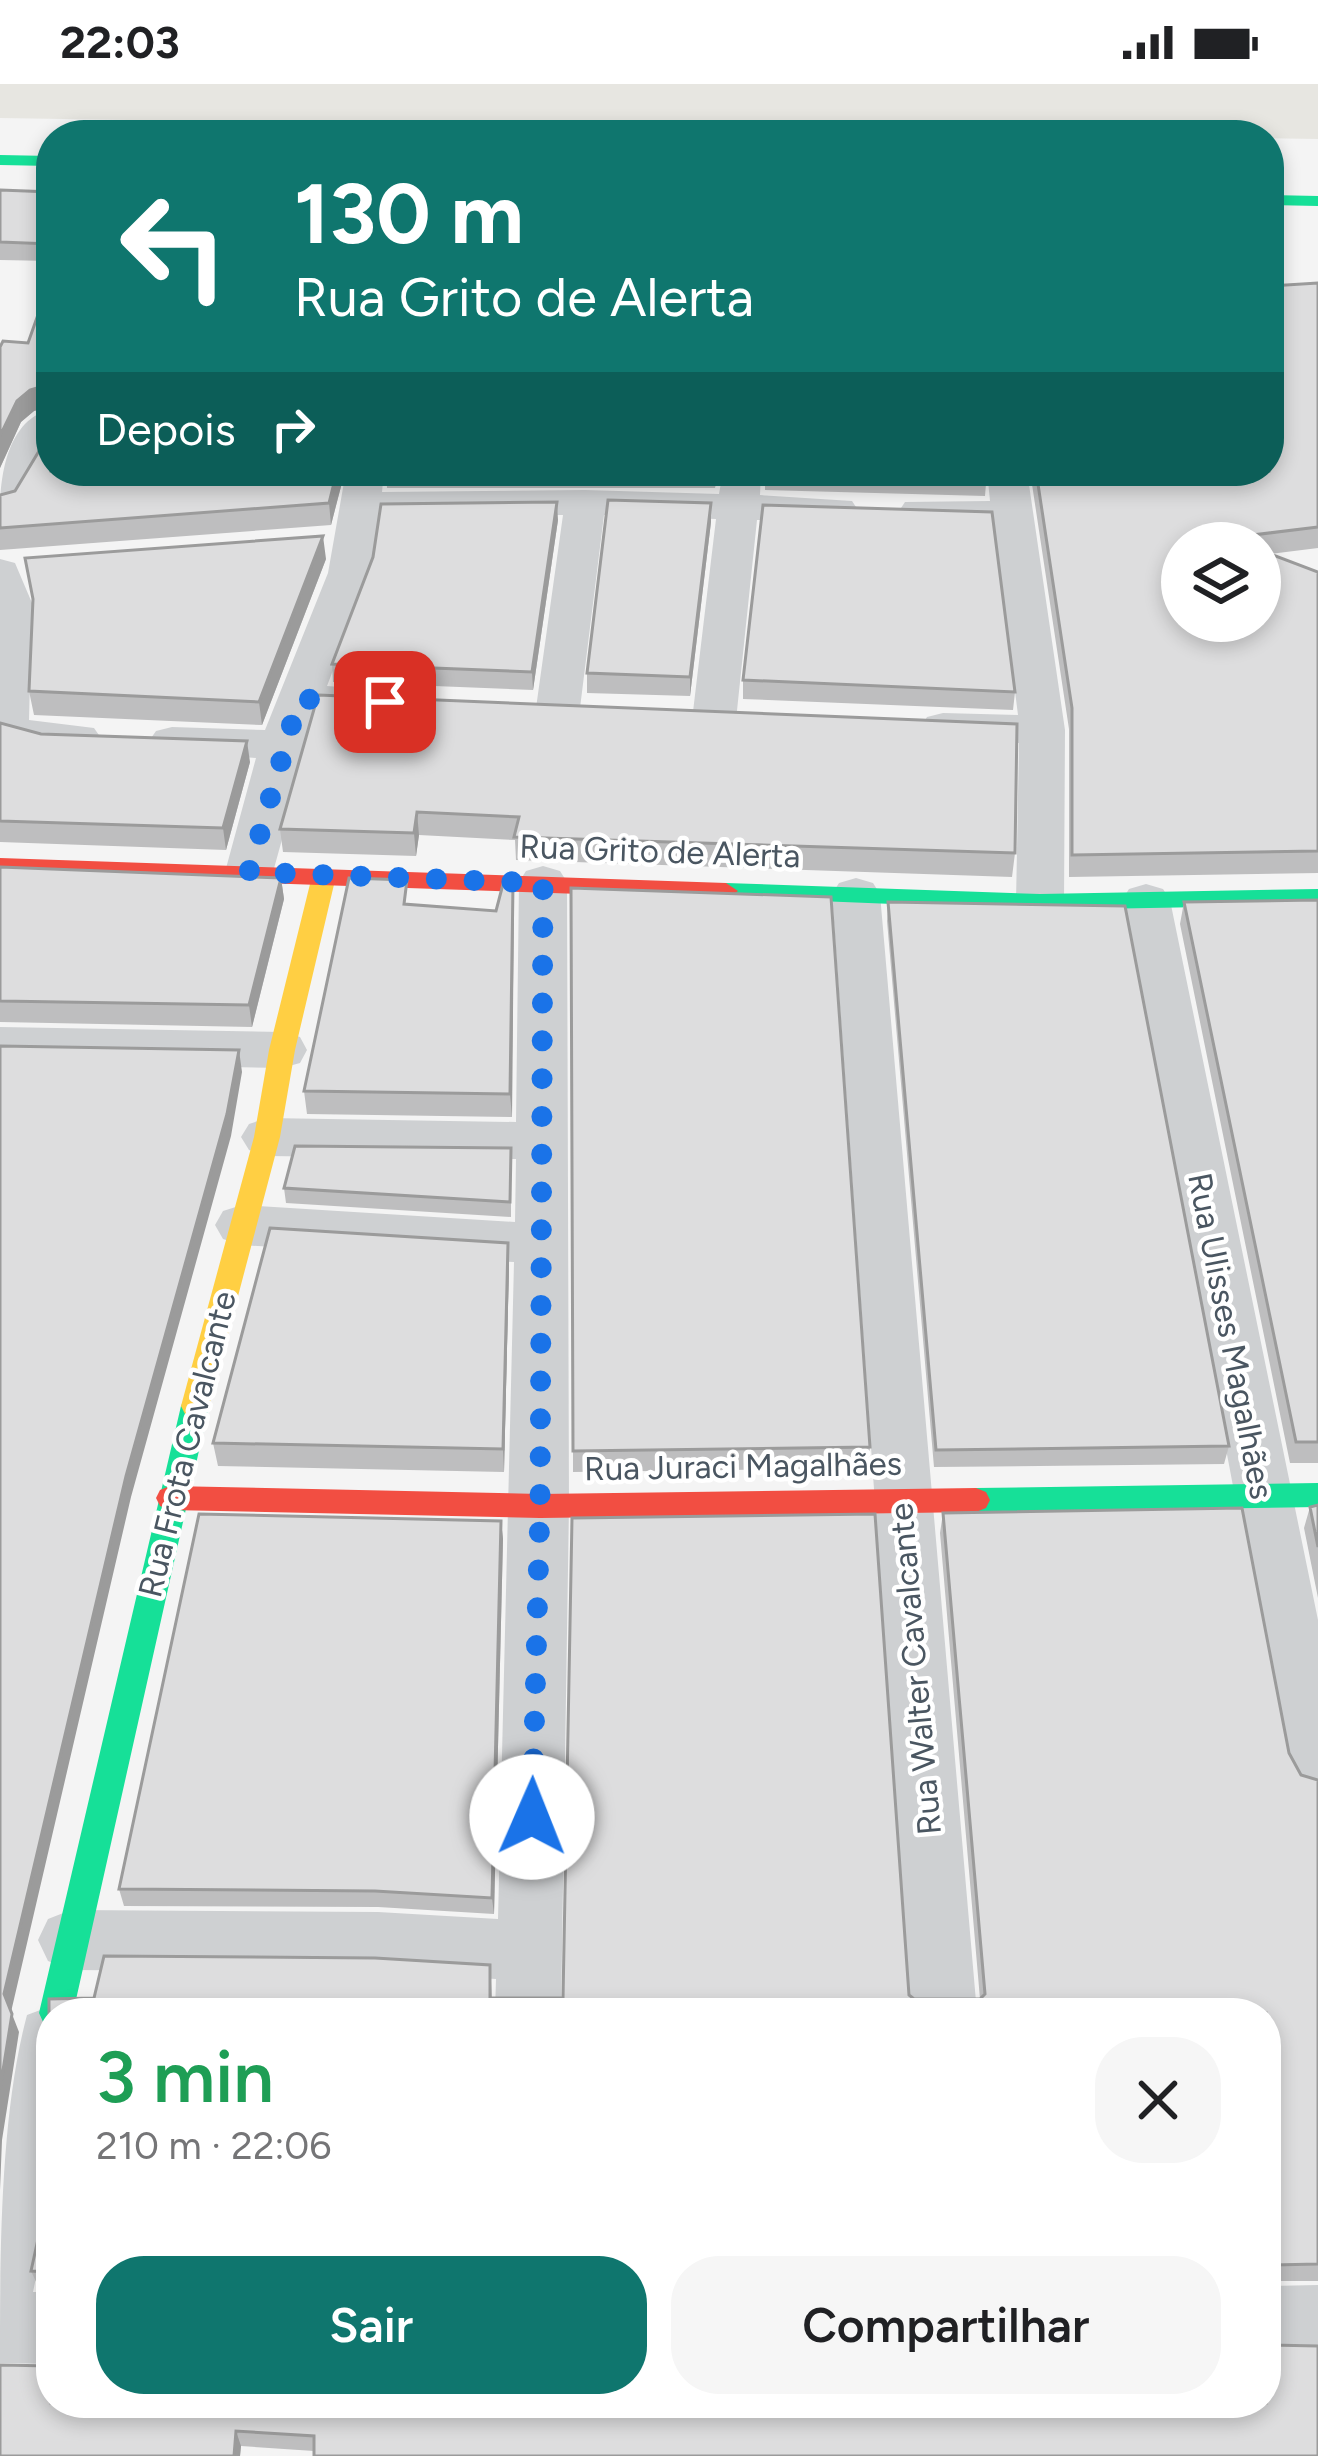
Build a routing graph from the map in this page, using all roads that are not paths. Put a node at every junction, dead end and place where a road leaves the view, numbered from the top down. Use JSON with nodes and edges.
{"nodes":[{"id":1,"x":0,"y":160,"type":"edge"},
{"id":2,"x":36,"y":161,"type":"edge"},
{"id":3,"x":1284,"y":200,"type":"edge"},
{"id":4,"x":1318,"y":201,"type":"edge"},
{"id":5,"x":36,"y":444,"type":"edge"},
{"id":6,"x":741,"y":490,"type":"edge"},
{"id":7,"x":1012,"y":492,"type":"edge"},
{"id":8,"x":0,"y":501,"type":"edge"},
{"id":9,"x":585,"y":502,"type":"junction"},
{"id":10,"x":359,"y":505,"type":"edge"},
{"id":11,"x":308,"y":543,"type":"edge"},
{"id":12,"x":13,"y":567,"type":"edge"},
{"id":13,"x":299,"y":699,"type":"junction"},
{"id":14,"x":440,"y":704,"type":"edge"},
{"id":15,"x":511,"y":706,"type":"edge"},
{"id":16,"x":558,"y":708,"type":"junction"},
{"id":17,"x":602,"y":711,"type":"edge"},
{"id":18,"x":669,"y":716,"type":"edge"},
{"id":19,"x":714,"y":720,"type":"junction"},
{"id":20,"x":761,"y":721,"type":"edge"},
{"id":21,"x":902,"y":725,"type":"edge"},
{"id":22,"x":1042,"y":730,"type":"junction"},
{"id":23,"x":282,"y":745,"type":"junction"},
{"id":24,"x":0,"y":866,"type":"edge"},
{"id":25,"x":249,"y":872,"type":"junction"},
{"id":26,"x":324,"y":876,"type":"junction"},
{"id":27,"x":543,"y":883,"type":"junction"},
{"id":28,"x":856,"y":894,"type":"junction"},
{"id":29,"x":1318,"y":897,"type":"edge"},
{"id":30,"x":1146,"y":900,"type":"junction"},
{"id":31,"x":1040,"y":902,"type":"junction"},
{"id":32,"x":0,"y":1045,"type":"edge"},
{"id":33,"x":282,"y":1050,"type":"junction"},
{"id":34,"x":267,"y":1137,"type":"junction"},
{"id":35,"x":541,"y":1141,"type":"junction"},
{"id":36,"x":242,"y":1225,"type":"junction"},
{"id":37,"x":542,"y":1244,"type":"junction"},
{"id":38,"x":1318,"y":1495,"type":"edge"},
{"id":39,"x":1263,"y":1497,"type":"junction"},
{"id":40,"x":170,"y":1498,"type":"junction"},
{"id":41,"x":900,"y":1499,"type":"junction"},
{"id":42,"x":540,"y":1506,"type":"junction"},
{"id":43,"x":1318,"y":1771,"type":"edge"},
{"id":44,"x":71,"y":1940,"type":"junction"},
{"id":45,"x":528,"y":1982,"type":"edge"},
{"id":46,"x":59,"y":1998,"type":"edge"},
{"id":47,"x":943,"y":1998,"type":"edge"},
{"id":48,"x":36,"y":2110,"type":"edge"},
{"id":49,"x":0,"y":2284,"type":"edge"},
{"id":50,"x":1318,"y":2321,"type":"edge"},
{"id":51,"x":1281,"y":2322,"type":"edge"},
{"id":52,"x":0,"y":2327,"type":"edge"},
{"id":53,"x":36,"y":2328,"type":"edge"}],
"edges":[{"from":1,"to":2,"type":"street"},
{"from":3,"to":4,"type":"street"},
{"from":5,"to":8,"type":"street"},
{"from":6,"to":7,"type":"street"},
{"from":6,"to":9,"type":"street"},
{"from":6,"to":19,"type":"street"},
{"from":7,"to":22,"type":"street"},
{"from":9,"to":10,"type":"street"},
{"from":9,"to":16,"type":"street"},
{"from":10,"to":11,"type":"street"},
{"from":10,"to":13,"type":"street"},
{"from":12,"to":23,"type":"street"},
{"from":13,"to":14,"type":"street"},
{"from":13,"to":23,"type":"street"},
{"from":15,"to":16,"type":"street"},
{"from":16,"to":17,"type":"street"},
{"from":18,"to":19,"type":"street"},
{"from":19,"to":20,"type":"street"},
{"from":21,"to":22,"type":"street"},
{"from":22,"to":31,"type":"street"},
{"from":23,"to":25,"type":"street"},
{"from":24,"to":25,"type":"street","name":"Rua Grito de Alerta"},
{"from":25,"to":26,"type":"street","name":"Rua Grito de Alerta"},
{"from":26,"to":27,"type":"street","name":"Rua Grito de Alerta"},
{"from":26,"to":33,"type":"street","name":"Rua Frota Cavalcante"},
{"from":27,"to":28,"type":"street","name":"Rua Grito de Alerta"},
{"from":27,"to":35,"type":"street"},
{"from":28,"to":31,"type":"street","name":"Rua Grito de Alerta"},
{"from":28,"to":41,"type":"street","name":"Rua Walter Cavalcante"},
{"from":29,"to":30,"type":"street","name":"Rua Grito de Alerta"},
{"from":30,"to":31,"type":"street","name":"Rua Grito de Alerta"},
{"from":30,"to":39,"type":"street","name":"Rua Ulisses Magalhães"},
{"from":32,"to":33,"type":"street"},
{"from":33,"to":34,"type":"street","name":"Rua Frota Cavalcante"},
{"from":34,"to":35,"type":"street"},
{"from":34,"to":36,"type":"street","name":"Rua Frota Cavalcante"},
{"from":35,"to":37,"type":"street"},
{"from":36,"to":37,"type":"street"},
{"from":36,"to":40,"type":"street","name":"Rua Frota Cavalcante"},
{"from":37,"to":42,"type":"street"},
{"from":38,"to":39,"type":"street","name":"Rua Juraci Magalhães"},
{"from":39,"to":41,"type":"street","name":"Rua Juraci Magalhães"},
{"from":39,"to":43,"type":"street","name":"Rua Ulisses Magalhães"},
{"from":40,"to":42,"type":"street","name":"Rua Juraci Magalhães"},
{"from":40,"to":44,"type":"street","name":"Rua Frota Cavalcante"},
{"from":41,"to":42,"type":"street","name":"Rua Juraci Magalhães"},
{"from":41,"to":47,"type":"street","name":"Rua Walter Cavalcante"},
{"from":42,"to":45,"type":"street"},
{"from":44,"to":45,"type":"street"},
{"from":44,"to":46,"type":"street","name":"Rua Frota Cavalcante"},
{"from":48,"to":49,"type":"street"},
{"from":50,"to":51,"type":"street"},
{"from":52,"to":53,"type":"street"}]}
